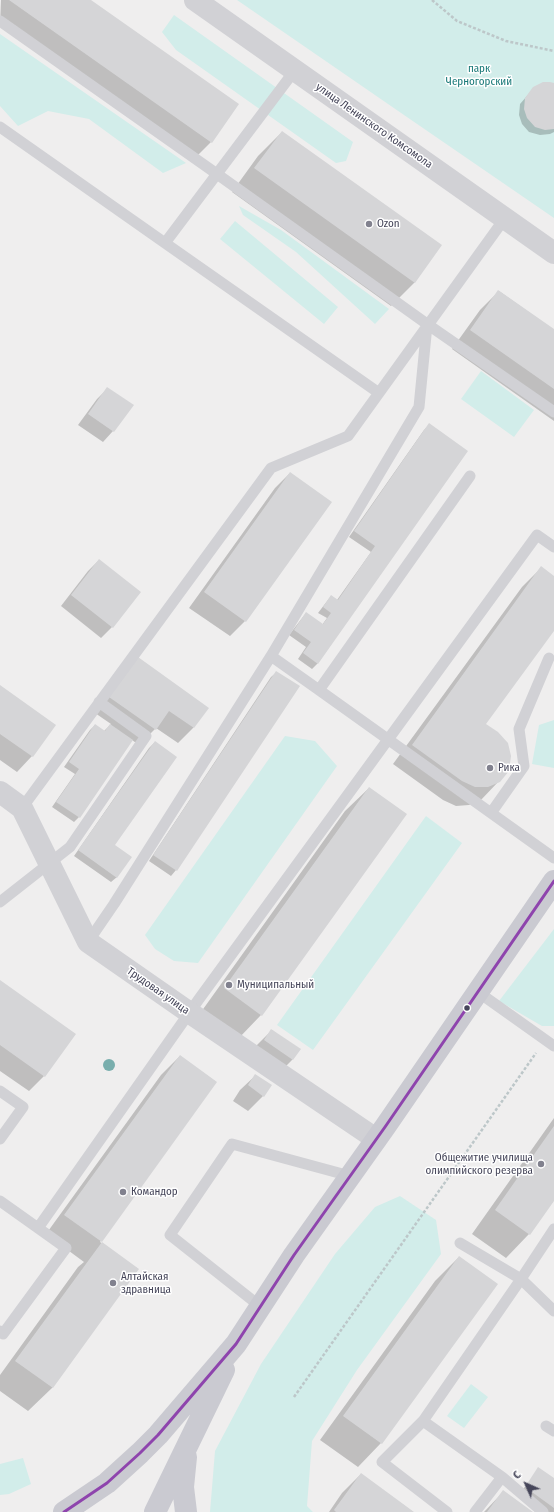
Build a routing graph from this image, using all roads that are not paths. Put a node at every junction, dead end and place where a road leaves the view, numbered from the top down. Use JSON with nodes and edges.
{"nodes":[{"id":1,"x":195,"y":0,"type":"edge"},
{"id":2,"x":0,"y":22,"type":"edge"},
{"id":3,"x":295,"y":70,"type":"junction"},
{"id":4,"x":0,"y":126,"type":"edge"},
{"id":5,"x":217,"y":174,"type":"junction"},
{"id":6,"x":505,"y":218,"type":"junction"},
{"id":7,"x":165,"y":243,"type":"junction"},
{"id":8,"x":554,"y":253,"type":"edge"},
{"id":9,"x":427,"y":324,"type":"junction"},
{"id":10,"x":379,"y":393,"type":"junction"},
{"id":11,"x":554,"y":412,"type":"edge"},
{"id":12,"x":470,"y":476,"type":"dead end"},
{"id":13,"x":554,"y":547,"type":"edge"},
{"id":14,"x":271,"y":656,"type":"junction"},
{"id":15,"x":549,"y":658,"type":"dead end"},
{"id":16,"x":319,"y":690,"type":"junction"},
{"id":17,"x":99,"y":702,"type":"junction"},
{"id":18,"x":388,"y":739,"type":"junction"},
{"id":19,"x":0,"y":792,"type":"edge"},
{"id":20,"x":22,"y":808,"type":"junction"},
{"id":21,"x":491,"y":813,"type":"junction"},
{"id":22,"x":554,"y":858,"type":"edge"},
{"id":23,"x":49,"y":864,"type":"junction"},
{"id":24,"x":554,"y":880,"type":"edge"},
{"id":25,"x":0,"y":902,"type":"edge"},
{"id":26,"x":88,"y":942,"type":"junction"},
{"id":27,"x":478,"y":992,"type":"junction"},
{"id":28,"x":190,"y":1013,"type":"junction"},
{"id":29,"x":550,"y":1043,"type":"edge"},
{"id":30,"x":0,"y":1091,"type":"edge"},
{"id":31,"x":0,"y":1139,"type":"edge"},
{"id":32,"x":376,"y":1139,"type":"junction"},
{"id":33,"x":350,"y":1176,"type":"junction"},
{"id":34,"x":0,"y":1201,"type":"edge"},
{"id":35,"x":38,"y":1228,"type":"junction"},
{"id":36,"x":554,"y":1229,"type":"edge"},
{"id":37,"x":460,"y":1243,"type":"dead end"},
{"id":38,"x":521,"y":1279,"type":"junction"},
{"id":39,"x":261,"y":1307,"type":"junction"},
{"id":40,"x":554,"y":1311,"type":"edge"},
{"id":41,"x":0,"y":1331,"type":"edge"},
{"id":42,"x":236,"y":1344,"type":"junction"},
{"id":43,"x":423,"y":1421,"type":"junction"},
{"id":44,"x":187,"y":1445,"type":"junction"},
{"id":45,"x":502,"y":1477,"type":"junction"},
{"id":46,"x":64,"y":1512,"type":"edge"},
{"id":47,"x":155,"y":1512,"type":"edge"},
{"id":48,"x":186,"y":1512,"type":"edge"},
{"id":49,"x":447,"y":1512,"type":"edge"},
{"id":50,"x":475,"y":1512,"type":"edge"},
{"id":51,"x":543,"y":1512,"type":"edge"}],
"edges":[{"from":1,"to":3,"type":"street","name":"улица Ленинского Комсомола"},
{"from":2,"to":5,"type":"lane"},
{"from":3,"to":5,"type":"lane"},
{"from":3,"to":6,"type":"street","name":"улица Ленинского Комсомола"},
{"from":4,"to":7,"type":"lane"},
{"from":5,"to":7,"type":"lane"},
{"from":5,"to":9,"type":"lane"},
{"from":6,"to":8,"type":"street","name":"улица Ленинского Комсомола"},
{"from":6,"to":9,"type":"lane"},
{"from":7,"to":10,"type":"lane"},
{"from":9,"to":10,"type":"lane"},
{"from":9,"to":11,"type":"lane"},
{"from":9,"to":14,"type":"lane"},
{"from":10,"to":17,"type":"lane"},
{"from":12,"to":16,"type":"lane"},
{"from":13,"to":18,"type":"lane"},
{"from":14,"to":16,"type":"lane"},
{"from":14,"to":26,"type":"lane"},
{"from":15,"to":21,"type":"lane"},
{"from":16,"to":18,"type":"lane"},
{"from":17,"to":20,"type":"lane"},
{"from":17,"to":23,"type":"lane"},
{"from":18,"to":21,"type":"lane"},
{"from":18,"to":28,"type":"lane"},
{"from":19,"to":20,"type":"street","name":"Трудовая улица"},
{"from":20,"to":23,"type":"street","name":"Трудовая улица"},
{"from":21,"to":22,"type":"lane"},
{"from":23,"to":25,"type":"lane"},
{"from":23,"to":26,"type":"street","name":"Трудовая улица"},
{"from":24,"to":27,"type":"main road"},
{"from":26,"to":28,"type":"street","name":"Трудовая улица"},
{"from":27,"to":29,"type":"lane"},
{"from":27,"to":32,"type":"main road"},
{"from":28,"to":32,"type":"street","name":"Трудовая улица"},
{"from":28,"to":35,"type":"lane"},
{"from":30,"to":31,"type":"lane"},
{"from":32,"to":33,"type":"main road"},
{"from":33,"to":39,"type":"main road"},
{"from":33,"to":39,"type":"lane"},
{"from":34,"to":35,"type":"lane"},
{"from":35,"to":41,"type":"lane"},
{"from":36,"to":38,"type":"lane"},
{"from":37,"to":38,"type":"lane"},
{"from":38,"to":40,"type":"lane"},
{"from":38,"to":43,"type":"lane"},
{"from":39,"to":42,"type":"main road"},
{"from":42,"to":44,"type":"main road"},
{"from":42,"to":46,"type":"main road"},
{"from":43,"to":45,"type":"lane"},
{"from":43,"to":49,"type":"lane"},
{"from":44,"to":47,"type":"main road"},
{"from":44,"to":48,"type":"main road"},
{"from":45,"to":50,"type":"lane"},
{"from":45,"to":51,"type":"lane"}]}
